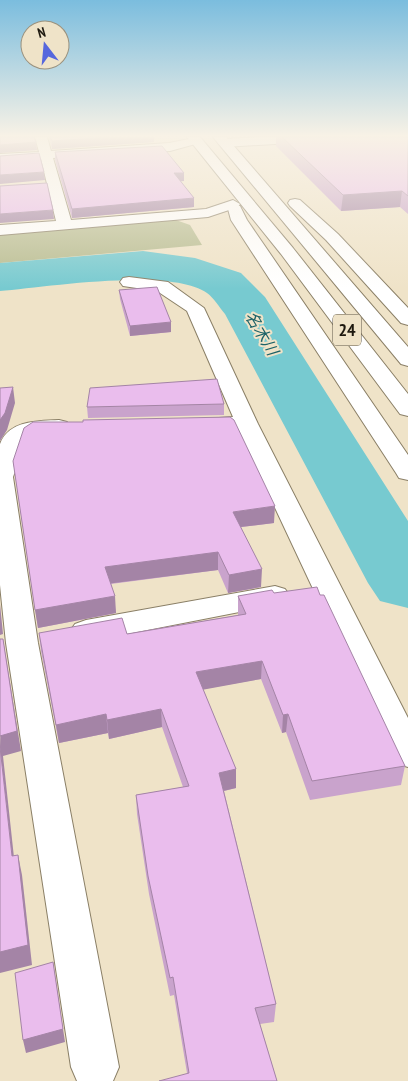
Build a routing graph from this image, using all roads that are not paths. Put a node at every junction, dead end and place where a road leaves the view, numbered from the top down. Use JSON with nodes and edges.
{"nodes":[{"id":1,"x":49,"y":187,"type":"edge"},
{"id":2,"x":230,"y":187,"type":"edge"},
{"id":3,"x":233,"y":187,"type":"edge"},
{"id":4,"x":263,"y":187,"type":"edge"},
{"id":5,"x":277,"y":187,"type":"edge"},
{"id":6,"x":233,"y":204,"type":"junction"},
{"id":7,"x":66,"y":225,"type":"junction"},
{"id":8,"x":0,"y":230,"type":"edge"},
{"id":9,"x":129,"y":282,"type":"dead end"},
{"id":10,"x":408,"y":318,"type":"edge"},
{"id":11,"x":408,"y":360,"type":"edge"},
{"id":12,"x":408,"y":409,"type":"edge"},
{"id":13,"x":247,"y":424,"type":"junction"},
{"id":14,"x":179,"y":425,"type":"edge"},
{"id":15,"x":81,"y":427,"type":"edge"},
{"id":16,"x":408,"y":472,"type":"edge"},
{"id":17,"x":1,"y":478,"type":"edge"},
{"id":18,"x":326,"y":586,"type":"junction"},
{"id":19,"x":34,"y":641,"type":"edge"},
{"id":20,"x":408,"y":753,"type":"edge"},
{"id":21,"x":95,"y":1067,"type":"dead end"}],
"edges":[{"from":1,"to":7,"type":"main road"},
{"from":2,"to":6,"type":"main road"},
{"from":3,"to":12,"type":"main road","number":"24"},
{"from":4,"to":11,"type":"main road","number":"24"},
{"from":5,"to":10,"type":"main road"},
{"from":6,"to":7,"type":"main road"},
{"from":6,"to":16,"type":"main road"},
{"from":7,"to":8,"type":"main road"},
{"from":9,"to":13,"type":"main road"},
{"from":13,"to":14,"type":"main road"},
{"from":13,"to":18,"type":"main road"},
{"from":15,"to":17,"type":"main road"},
{"from":17,"to":19,"type":"main road"},
{"from":18,"to":19,"type":"main road"},
{"from":18,"to":20,"type":"main road"},
{"from":19,"to":21,"type":"main road"}]}
